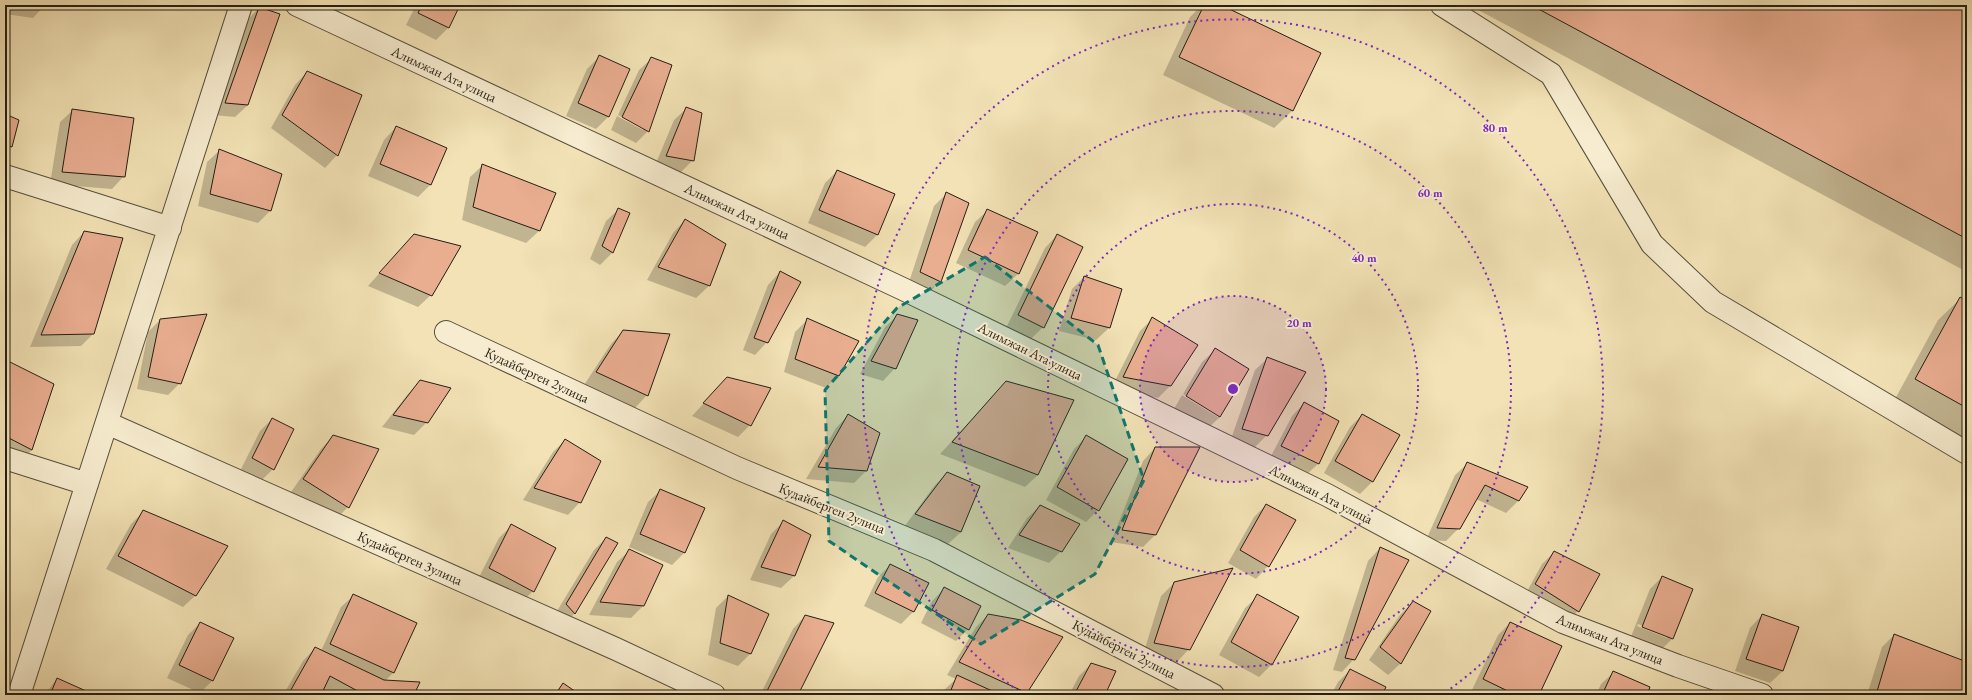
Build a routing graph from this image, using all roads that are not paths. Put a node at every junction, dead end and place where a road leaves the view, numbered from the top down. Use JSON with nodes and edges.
{"nodes":[{"id":1,"x":242,"y":5,"type":"edge"},
{"id":2,"x":297,"y":5,"type":"edge"},
{"id":3,"x":1442,"y":5,"type":"edge"},
{"id":4,"x":5,"y":176,"type":"edge"},
{"id":5,"x":170,"y":228,"type":"junction"},
{"id":6,"x":446,"y":332,"type":"dead end"},
{"id":7,"x":106,"y":423,"type":"junction"},
{"id":8,"x":1967,"y":453,"type":"edge"},
{"id":9,"x":5,"y":458,"type":"edge"},
{"id":10,"x":87,"y":484,"type":"junction"},
{"id":11,"x":19,"y":695,"type":"edge"},
{"id":12,"x":714,"y":695,"type":"edge"},
{"id":13,"x":1213,"y":695,"type":"edge"},
{"id":14,"x":1762,"y":695,"type":"edge"}],
"edges":[{"from":1,"to":5,"type":"street"},
{"from":2,"to":14,"type":"street","name":"Алимжан Ата улица"},
{"from":3,"to":8,"type":"street"},
{"from":4,"to":5,"type":"street"},
{"from":5,"to":7,"type":"street"},
{"from":6,"to":13,"type":"street","name":"Кудайберген 2улица"},
{"from":7,"to":10,"type":"street"},
{"from":7,"to":12,"type":"street","name":"Кудайберген 3улица"},
{"from":9,"to":10,"type":"street"},
{"from":10,"to":11,"type":"street"}]}
